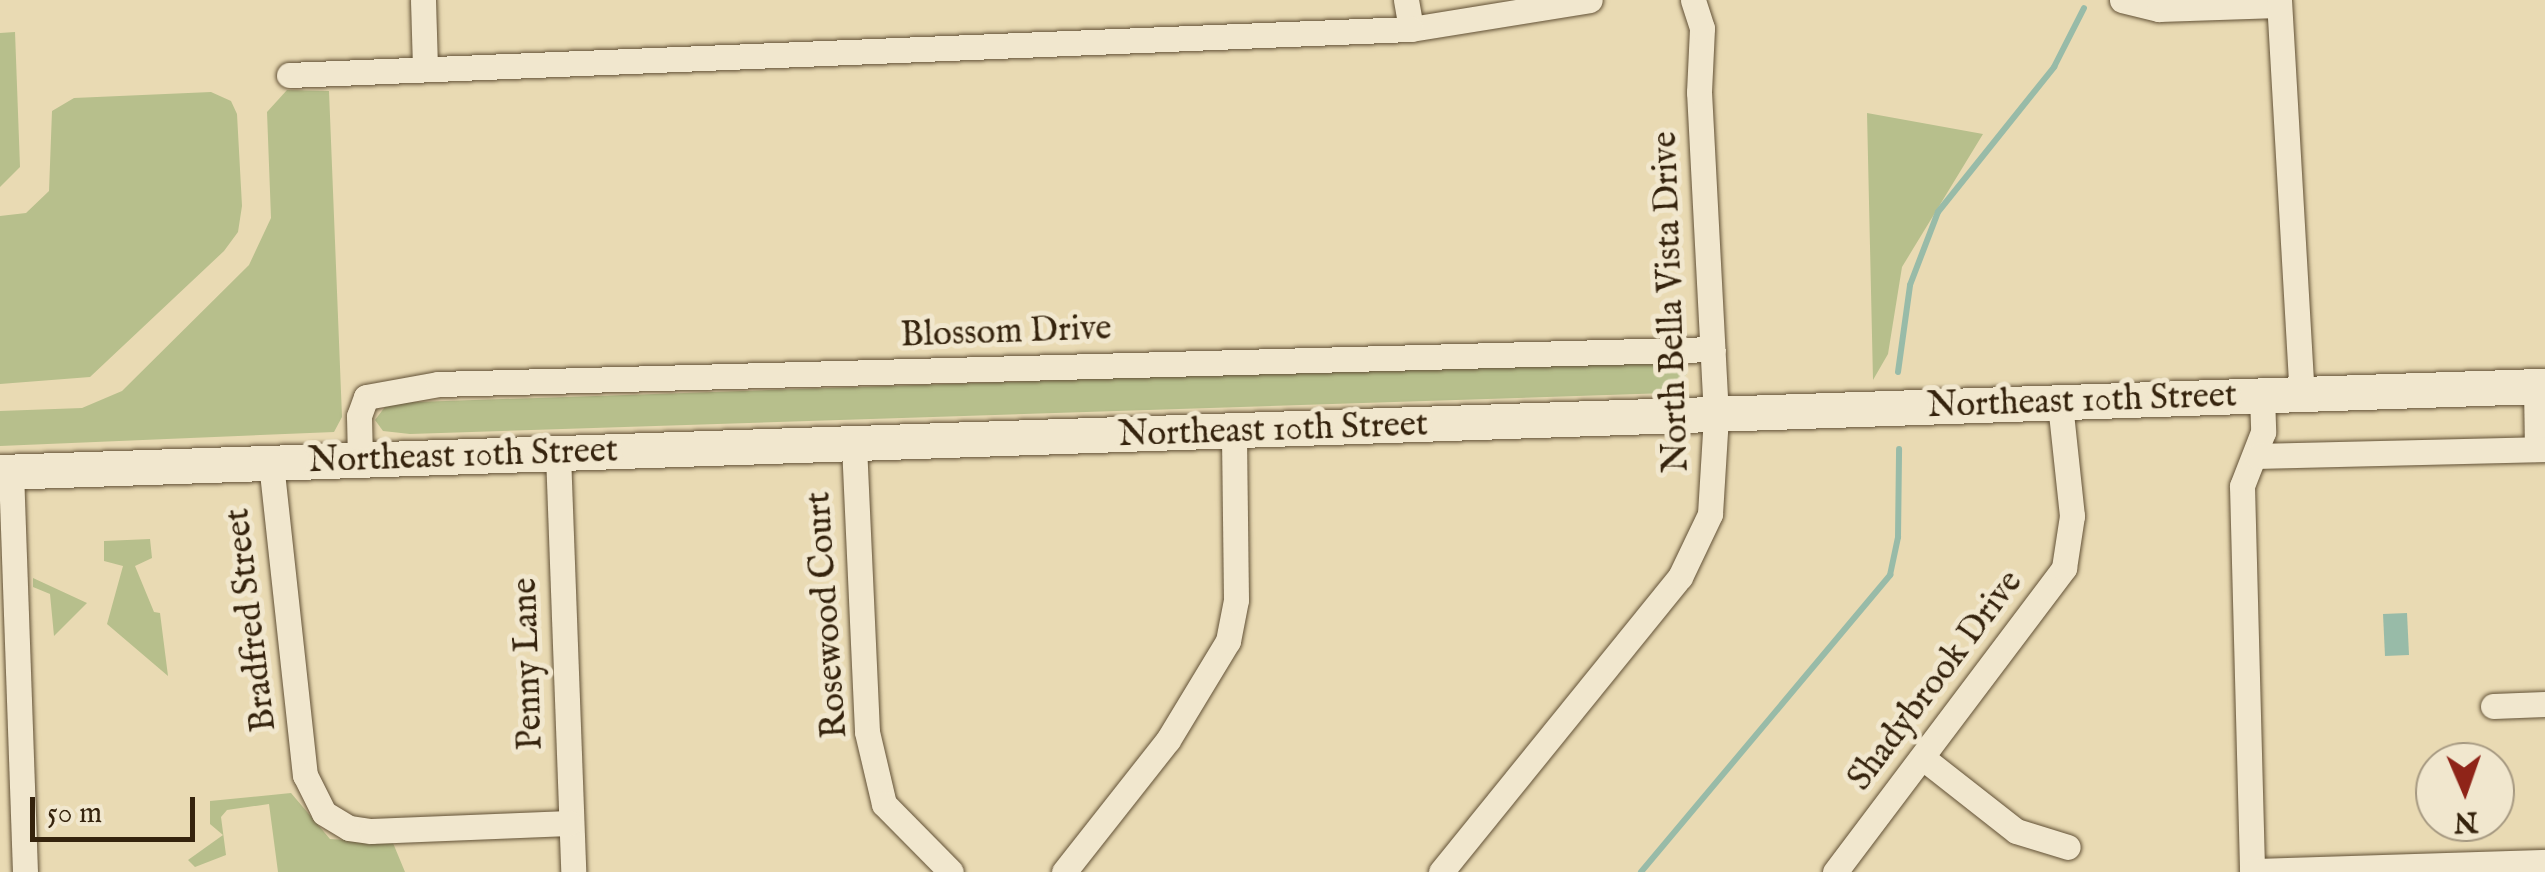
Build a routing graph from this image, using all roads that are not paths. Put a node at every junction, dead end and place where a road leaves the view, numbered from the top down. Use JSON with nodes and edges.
{"nodes":[{"id":1,"x":423,"y":0,"type":"edge"},
{"id":2,"x":1406,"y":0,"type":"edge"},
{"id":3,"x":1590,"y":0,"type":"edge"},
{"id":4,"x":1692,"y":0,"type":"edge"},
{"id":5,"x":2122,"y":0,"type":"edge"},
{"id":6,"x":2278,"y":3,"type":"edge"},
{"id":7,"x":1411,"y":29,"type":"junction"},
{"id":8,"x":424,"y":66,"type":"junction"},
{"id":9,"x":289,"y":74,"type":"dead end"},
{"id":10,"x":1713,"y":349,"type":"junction"},
{"id":11,"x":2540,"y":386,"type":"edge"},
{"id":12,"x":2302,"y":395,"type":"junction"},
{"id":13,"x":2262,"y":396,"type":"junction"},
{"id":14,"x":2060,"y":403,"type":"junction"},
{"id":15,"x":1716,"y":416,"type":"junction"},
{"id":16,"x":1234,"y":433,"type":"junction"},
{"id":17,"x":854,"y":444,"type":"junction"},
{"id":18,"x":2541,"y":449,"type":"edge"},
{"id":19,"x":558,"y":454,"type":"junction"},
{"id":20,"x":2257,"y":456,"type":"junction"},
{"id":21,"x":360,"y":460,"type":"junction"},
{"id":22,"x":270,"y":463,"type":"junction"},
{"id":23,"x":6,"y":472,"type":"edge"},
{"id":24,"x":2545,"y":704,"type":"edge"},
{"id":25,"x":2493,"y":706,"type":"dead end"},
{"id":26,"x":1924,"y":758,"type":"junction"},
{"id":27,"x":570,"y":823,"type":"junction"},
{"id":28,"x":2068,"y":847,"type":"dead end"},
{"id":29,"x":2545,"y":862,"type":"edge"},
{"id":30,"x":25,"y":872,"type":"edge"},
{"id":31,"x":573,"y":872,"type":"edge"},
{"id":32,"x":951,"y":872,"type":"edge"},
{"id":33,"x":1064,"y":872,"type":"edge"},
{"id":34,"x":1441,"y":872,"type":"edge"},
{"id":35,"x":1835,"y":872,"type":"edge"}],
"edges":[{"from":1,"to":8,"type":"street"},
{"from":2,"to":7,"type":"street"},
{"from":3,"to":7,"type":"street"},
{"from":4,"to":10,"type":"street","name":"North Bella Vista Drive"},
{"from":5,"to":6,"type":"street"},
{"from":6,"to":12,"type":"street"},
{"from":7,"to":8,"type":"street"},
{"from":8,"to":9,"type":"street"},
{"from":10,"to":15,"type":"street","name":"North Bella Vista Drive"},
{"from":10,"to":21,"type":"street","name":"Blossom Drive"},
{"from":11,"to":12,"type":"main road","name":"Northeast 10th Street"},
{"from":11,"to":18,"type":"street"},
{"from":12,"to":13,"type":"main road","name":"Northeast 10th Street"},
{"from":13,"to":14,"type":"main road","name":"Northeast 10th Street"},
{"from":13,"to":20,"type":"street"},
{"from":14,"to":15,"type":"main road","name":"Northeast 10th Street"},
{"from":14,"to":26,"type":"street","name":"Shadybrook Drive"},
{"from":15,"to":16,"type":"main road","name":"Northeast 10th Street"},
{"from":15,"to":34,"type":"street","name":"North Bella Vista Drive"},
{"from":16,"to":17,"type":"main road","name":"Northeast 10th Street"},
{"from":16,"to":33,"type":"street"},
{"from":17,"to":19,"type":"main road","name":"Northeast 10th Street"},
{"from":17,"to":32,"type":"street","name":"Rosewood Court"},
{"from":18,"to":20,"type":"street"},
{"from":19,"to":21,"type":"main road","name":"Northeast 10th Street"},
{"from":19,"to":27,"type":"street","name":"Penny Lane"},
{"from":20,"to":29,"type":"street"},
{"from":21,"to":22,"type":"main road","name":"Northeast 10th Street"},
{"from":22,"to":23,"type":"main road","name":"Northeast 10th Street"},
{"from":22,"to":27,"type":"street","name":"Bradfred Street"},
{"from":23,"to":30,"type":"street"},
{"from":24,"to":25,"type":"street"},
{"from":26,"to":28,"type":"street"},
{"from":26,"to":35,"type":"street","name":"Shadybrook Drive"},
{"from":27,"to":31,"type":"street","name":"Penny Lane"}]}
